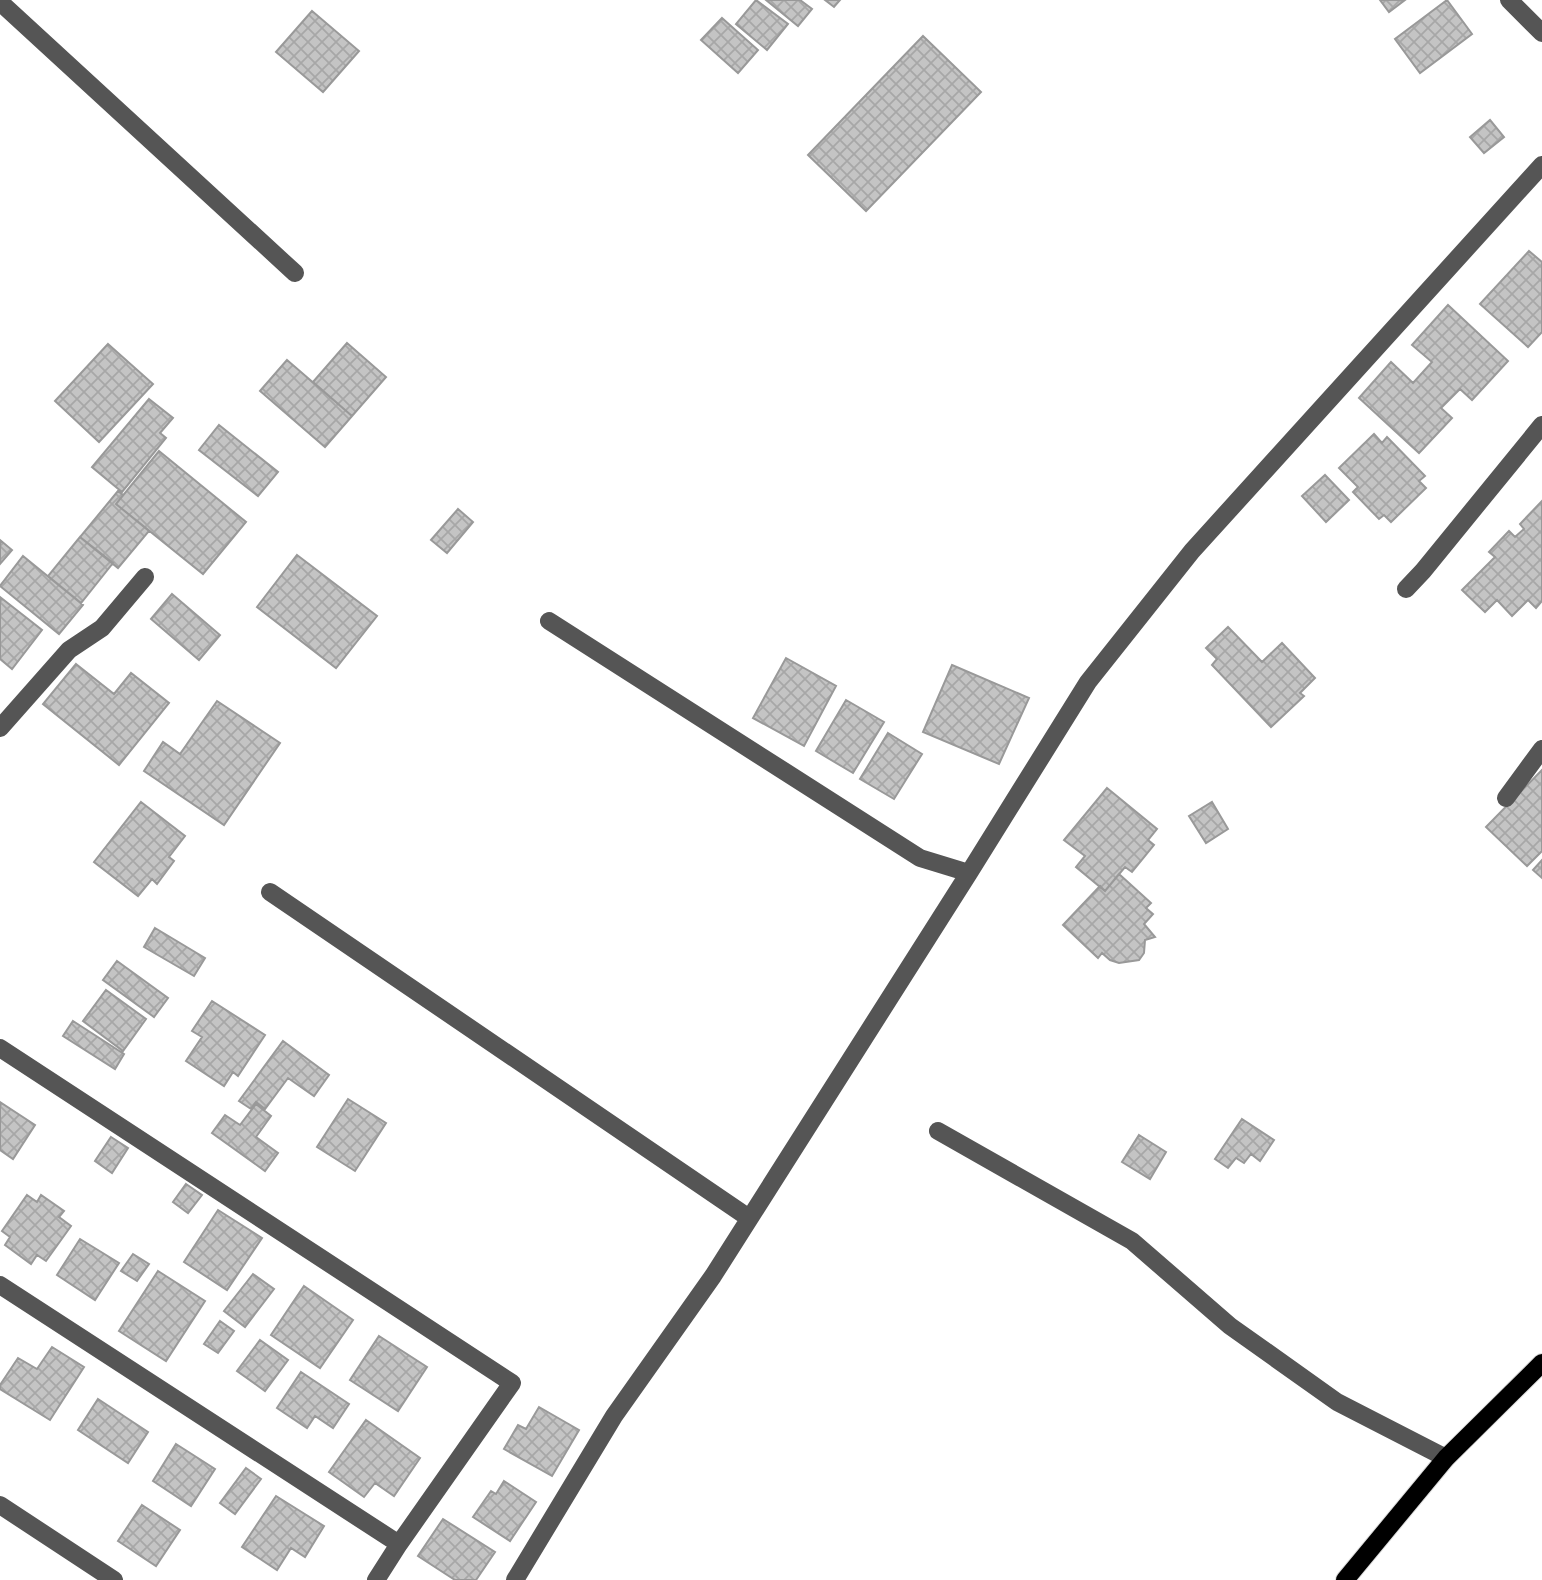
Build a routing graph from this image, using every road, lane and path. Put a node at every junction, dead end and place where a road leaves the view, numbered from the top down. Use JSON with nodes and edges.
{"nodes":[{"id":1,"x":1509,"y":0,"type":"edge"},
{"id":2,"x":0,"y":2,"type":"edge"},
{"id":3,"x":1542,"y":33,"type":"edge"},
{"id":4,"x":1542,"y":166,"type":"edge"},
{"id":5,"x":295,"y":273,"type":"dead end"},
{"id":6,"x":1542,"y":425,"type":"edge"},
{"id":7,"x":145,"y":577,"type":"dead end"},
{"id":8,"x":1406,"y":589,"type":"dead end"},
{"id":9,"x":549,"y":621,"type":"dead end"},
{"id":10,"x":0,"y":728,"type":"edge"},
{"id":11,"x":1542,"y":749,"type":"edge"},
{"id":12,"x":1506,"y":798,"type":"dead end"},
{"id":13,"x":969,"y":873,"type":"junction"},
{"id":14,"x":270,"y":892,"type":"dead end"},
{"id":15,"x":0,"y":1048,"type":"edge"},
{"id":16,"x":938,"y":1131,"type":"dead end"},
{"id":17,"x":749,"y":1218,"type":"junction"},
{"id":18,"x":0,"y":1284,"type":"edge"},
{"id":19,"x":1542,"y":1363,"type":"edge"},
{"id":20,"x":1446,"y":1458,"type":"junction"},
{"id":21,"x":0,"y":1505,"type":"edge"},
{"id":22,"x":399,"y":1544,"type":"junction"},
{"id":23,"x":114,"y":1580,"type":"edge"},
{"id":24,"x":376,"y":1580,"type":"edge"},
{"id":25,"x":515,"y":1580,"type":"edge"},
{"id":26,"x":1345,"y":1580,"type":"edge"}],
"edges":[{"from":1,"to":3,"type":"street"},
{"from":2,"to":5,"type":"street"},
{"from":4,"to":13,"type":"street"},
{"from":6,"to":8,"type":"street"},
{"from":7,"to":10,"type":"street"},
{"from":9,"to":13,"type":"street"},
{"from":11,"to":12,"type":"street"},
{"from":13,"to":17,"type":"street"},
{"from":14,"to":17,"type":"street"},
{"from":15,"to":22,"type":"street"},
{"from":16,"to":20,"type":"street"},
{"from":17,"to":25,"type":"street"},
{"from":18,"to":22,"type":"street"},
{"from":19,"to":20,"type":"main road"},
{"from":20,"to":26,"type":"main road"},
{"from":21,"to":23,"type":"street"},
{"from":22,"to":24,"type":"street"}]}
